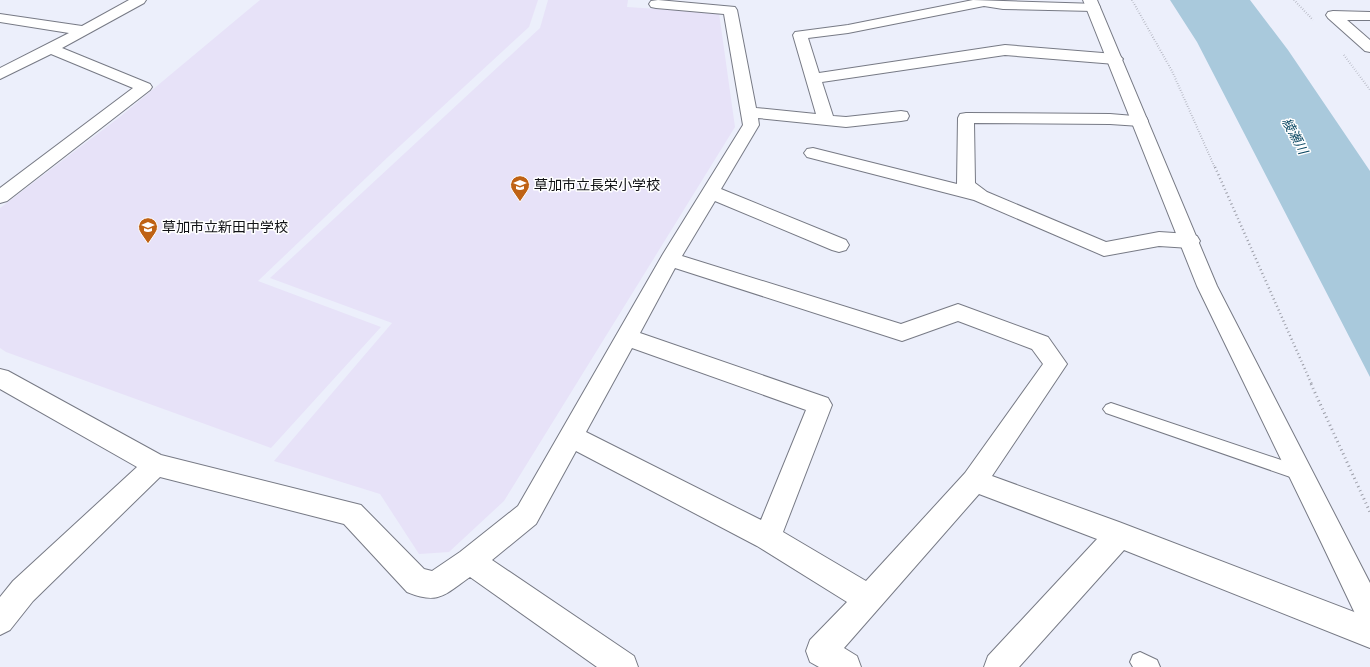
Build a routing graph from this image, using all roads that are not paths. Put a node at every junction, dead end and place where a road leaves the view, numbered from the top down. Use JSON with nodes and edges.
{"nodes":[{"id":1,"x":139,"y":0,"type":"edge"},
{"id":2,"x":1091,"y":3,"type":"edge"},
{"id":3,"x":656,"y":4,"type":"dead end"},
{"id":4,"x":1370,"y":16,"type":"edge"},
{"id":5,"x":0,"y":18,"type":"edge"},
{"id":6,"x":84,"y":31,"type":"junction"},
{"id":7,"x":49,"y":48,"type":"junction"},
{"id":8,"x":1370,"y":48,"type":"edge"},
{"id":9,"x":0,"y":57,"type":"edge"},
{"id":10,"x":1115,"y":59,"type":"junction"},
{"id":11,"x":25,"y":61,"type":"junction"},
{"id":12,"x":0,"y":74,"type":"edge"},
{"id":13,"x":814,"y":78,"type":"junction"},
{"id":14,"x":748,"y":112,"type":"junction"},
{"id":15,"x":901,"y":116,"type":"dead end"},
{"id":16,"x":826,"y":120,"type":"junction"},
{"id":17,"x":1140,"y":121,"type":"junction"},
{"id":18,"x":813,"y":153,"type":"dead end"},
{"id":19,"x":710,"y":192,"type":"junction"},
{"id":20,"x":980,"y":196,"type":"junction"},
{"id":21,"x":0,"y":197,"type":"edge"},
{"id":22,"x":1190,"y":241,"type":"junction"},
{"id":23,"x":839,"y":245,"type":"dead end"},
{"id":24,"x":670,"y":259,"type":"junction"},
{"id":25,"x":626,"y":337,"type":"junction"},
{"id":26,"x":0,"y":378,"type":"edge"},
{"id":27,"x":1111,"y":409,"type":"dead end"},
{"id":28,"x":571,"y":436,"type":"junction"},
{"id":29,"x":156,"y":465,"type":"junction"},
{"id":30,"x":1302,"y":474,"type":"junction"},
{"id":31,"x":974,"y":481,"type":"junction"},
{"id":32,"x":1119,"y":535,"type":"junction"},
{"id":33,"x":767,"y":537,"type":"junction"},
{"id":34,"x":470,"y":561,"type":"junction"},
{"id":35,"x":869,"y":599,"type":"junction"},
{"id":36,"x":1370,"y":614,"type":"edge"},
{"id":37,"x":0,"y":620,"type":"edge"},
{"id":38,"x":1370,"y":633,"type":"edge"},
{"id":39,"x":623,"y":667,"type":"edge"},
{"id":40,"x":846,"y":667,"type":"edge"},
{"id":41,"x":999,"y":667,"type":"edge"}],
"edges":[{"from":1,"to":6,"type":"street"},
{"from":2,"to":10,"type":"street"},
{"from":2,"to":13,"type":"street"},
{"from":3,"to":14,"type":"street"},
{"from":4,"to":8,"type":"street"},
{"from":5,"to":6,"type":"street"},
{"from":6,"to":7,"type":"street"},
{"from":7,"to":11,"type":"street"},
{"from":7,"to":21,"type":"street"},
{"from":9,"to":11,"type":"street"},
{"from":10,"to":13,"type":"street"},
{"from":10,"to":17,"type":"street"},
{"from":11,"to":12,"type":"street"},
{"from":13,"to":16,"type":"street"},
{"from":14,"to":16,"type":"street"},
{"from":14,"to":19,"type":"street"},
{"from":15,"to":16,"type":"street"},
{"from":17,"to":20,"type":"street"},
{"from":17,"to":22,"type":"street"},
{"from":18,"to":20,"type":"street"},
{"from":19,"to":23,"type":"street"},
{"from":19,"to":24,"type":"street"},
{"from":20,"to":22,"type":"street"},
{"from":22,"to":30,"type":"street"},
{"from":24,"to":25,"type":"street"},
{"from":24,"to":31,"type":"street"},
{"from":25,"to":28,"type":"street"},
{"from":25,"to":33,"type":"street"},
{"from":26,"to":29,"type":"street"},
{"from":27,"to":30,"type":"lane"},
{"from":28,"to":33,"type":"street"},
{"from":28,"to":34,"type":"street"},
{"from":29,"to":34,"type":"street"},
{"from":29,"to":37,"type":"street"},
{"from":30,"to":36,"type":"street"},
{"from":31,"to":32,"type":"street"},
{"from":31,"to":35,"type":"street"},
{"from":32,"to":38,"type":"street"},
{"from":32,"to":41,"type":"street"},
{"from":33,"to":35,"type":"street"},
{"from":34,"to":39,"type":"street"},
{"from":35,"to":40,"type":"street"}]}
